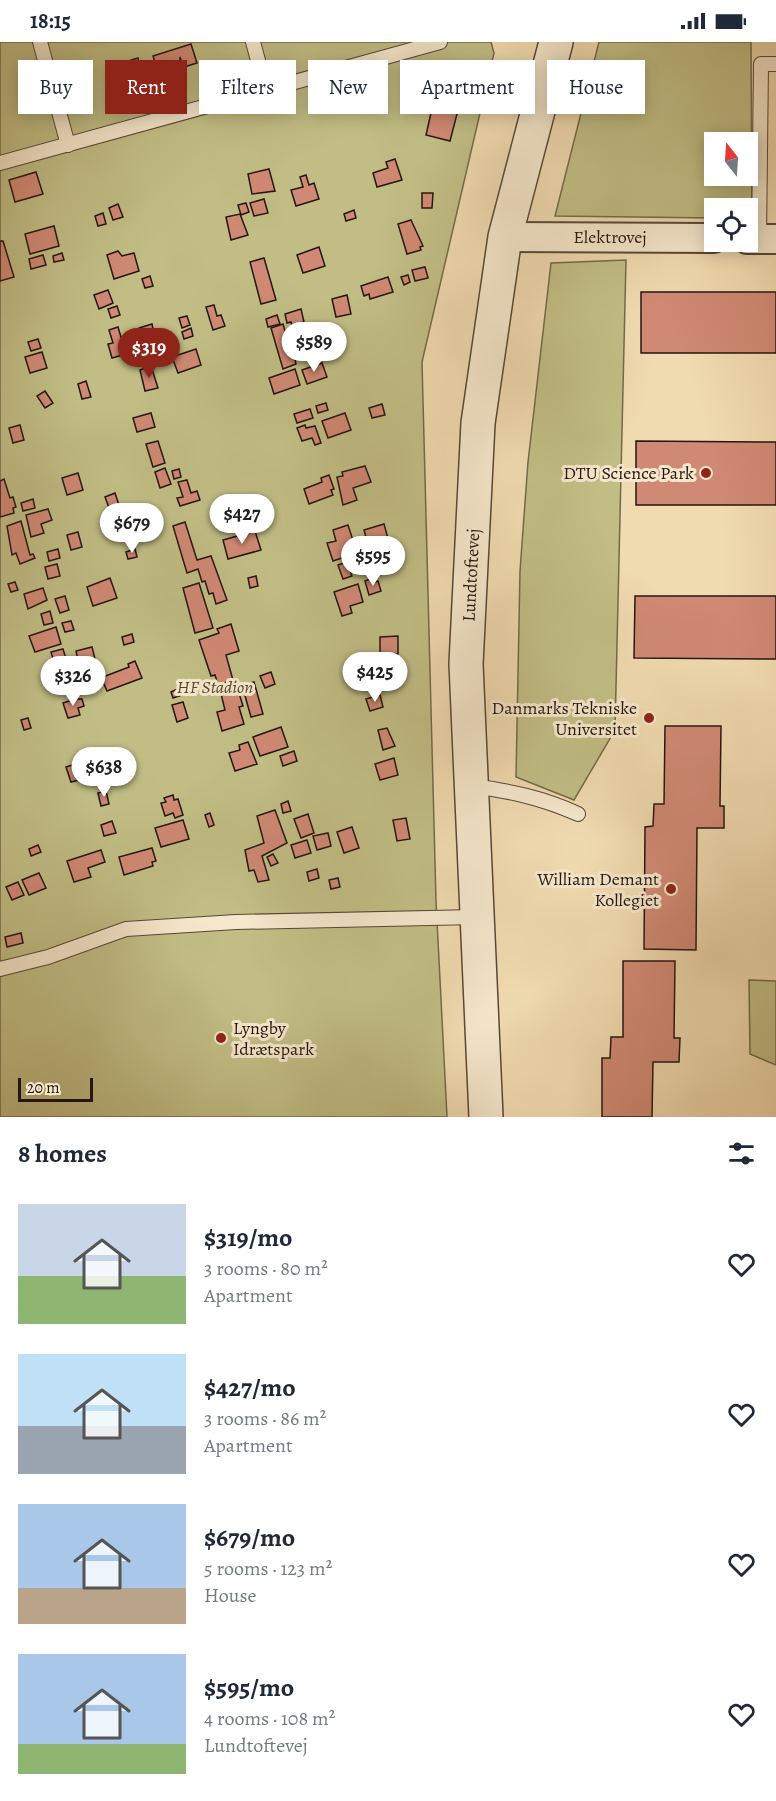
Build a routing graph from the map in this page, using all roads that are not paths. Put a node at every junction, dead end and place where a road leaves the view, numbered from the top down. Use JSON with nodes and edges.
{"nodes":[{"id":1,"x":40,"y":42,"type":"edge"},
{"id":2,"x":253,"y":42,"type":"edge"},
{"id":3,"x":440,"y":42,"type":"edge"},
{"id":4,"x":556,"y":42,"type":"edge"},
{"id":5,"x":258,"y":60,"type":"edge"},
{"id":6,"x":776,"y":64,"type":"edge"},
{"id":7,"x":296,"y":82,"type":"edge"},
{"id":8,"x":535,"y":93,"type":"edge"},
{"id":9,"x":542,"y":95,"type":"junction"},
{"id":10,"x":199,"y":109,"type":"edge"},
{"id":11,"x":68,"y":145,"type":"junction"},
{"id":12,"x":0,"y":163,"type":"edge"},
{"id":13,"x":505,"y":237,"type":"junction"},
{"id":14,"x":704,"y":238,"type":"edge"},
{"id":15,"x":761,"y":239,"type":"edge"},
{"id":16,"x":472,"y":786,"type":"junction"},
{"id":17,"x":578,"y":814,"type":"dead end"},
{"id":18,"x":477,"y":916,"type":"junction"},
{"id":19,"x":0,"y":969,"type":"edge"},
{"id":20,"x":486,"y":1117,"type":"edge"}],
"edges":[{"from":1,"to":11,"type":"lane"},
{"from":2,"to":5,"type":"lane"},
{"from":3,"to":7,"type":"lane"},
{"from":4,"to":9,"type":"street","name":"Lundtoftevej"},
{"from":6,"to":15,"type":"lane"},
{"from":8,"to":9,"type":"lane"},
{"from":9,"to":13,"type":"street","name":"Lundtoftevej"},
{"from":10,"to":11,"type":"lane"},
{"from":11,"to":12,"type":"lane"},
{"from":13,"to":14,"type":"street","name":"Elektrovej"},
{"from":13,"to":16,"type":"street","name":"Lundtoftevej"},
{"from":16,"to":17,"type":"lane"},
{"from":16,"to":18,"type":"street","name":"Lundtoftevej"},
{"from":18,"to":19,"type":"lane"},
{"from":18,"to":20,"type":"street","name":"Lundtoftevej"}]}
